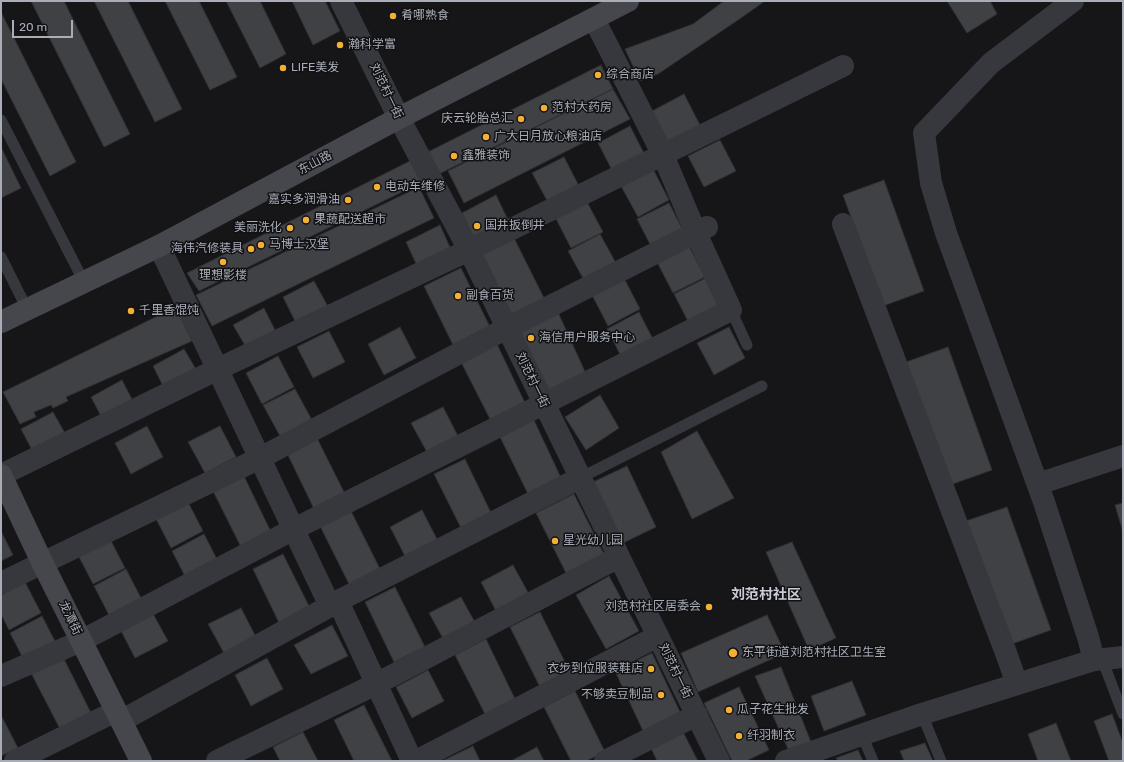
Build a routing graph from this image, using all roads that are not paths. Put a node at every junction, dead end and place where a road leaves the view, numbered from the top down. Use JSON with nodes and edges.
{"nodes":[{"id":1,"x":342,"y":1,"type":"edge"},
{"id":2,"x":628,"y":1,"type":"edge"},
{"id":3,"x":1073,"y":1,"type":"edge"},
{"id":4,"x":594,"y":19,"type":"junction"},
{"id":5,"x":843,"y":66,"type":"dead end"},
{"id":6,"x":400,"y":118,"type":"junction"},
{"id":7,"x":1,"y":120,"type":"edge"},
{"id":8,"x":663,"y":155,"type":"junction"},
{"id":9,"x":843,"y":224,"type":"dead end"},
{"id":10,"x":701,"y":230,"type":"junction"},
{"id":11,"x":159,"y":246,"type":"junction"},
{"id":12,"x":469,"y":250,"type":"junction"},
{"id":13,"x":1,"y":257,"type":"edge"},
{"id":14,"x":84,"y":282,"type":"junction"},
{"id":15,"x":27,"y":309,"type":"junction"},
{"id":16,"x":731,"y":310,"type":"junction"},
{"id":17,"x":1,"y":322,"type":"edge"},
{"id":18,"x":507,"y":328,"type":"junction"},
{"id":19,"x":746,"y":345,"type":"dead end"},
{"id":20,"x":218,"y":369,"type":"junction"},
{"id":21,"x":762,"y":386,"type":"dead end"},
{"id":22,"x":544,"y":403,"type":"junction"},
{"id":23,"x":1123,"y":456,"type":"edge"},
{"id":24,"x":260,"y":458,"type":"junction"},
{"id":25,"x":1,"y":475,"type":"edge"},
{"id":26,"x":580,"y":478,"type":"junction"},
{"id":27,"x":1038,"y":484,"type":"junction"},
{"id":28,"x":294,"y":529,"type":"junction"},
{"id":29,"x":619,"y":557,"type":"junction"},
{"id":30,"x":42,"y":562,"type":"junction"},
{"id":31,"x":1,"y":583,"type":"edge"},
{"id":32,"x":334,"y":603,"type":"junction"},
{"id":33,"x":658,"y":636,"type":"junction"},
{"id":34,"x":81,"y":640,"type":"junction"},
{"id":35,"x":1106,"y":659,"type":"edge"},
{"id":36,"x":1,"y":676,"type":"edge"},
{"id":37,"x":376,"y":684,"type":"junction"},
{"id":38,"x":1017,"y":684,"type":"junction"},
{"id":39,"x":922,"y":714,"type":"junction"},
{"id":40,"x":1123,"y":714,"type":"edge"},
{"id":41,"x":697,"y":715,"type":"junction"},
{"id":42,"x":119,"y":716,"type":"junction"},
{"id":43,"x":862,"y":734,"type":"junction"},
{"id":44,"x":798,"y":759,"type":"edge"},
{"id":45,"x":718,"y":760,"type":"edge"},
{"id":46,"x":16,"y":761,"type":"edge"},
{"id":47,"x":141,"y":761,"type":"edge"},
{"id":48,"x":217,"y":761,"type":"edge"},
{"id":49,"x":412,"y":761,"type":"edge"},
{"id":50,"x":416,"y":761,"type":"edge"},
{"id":51,"x":605,"y":761,"type":"edge"},
{"id":52,"x":873,"y":761,"type":"edge"},
{"id":53,"x":941,"y":761,"type":"edge"}],
"edges":[{"from":1,"to":6,"type":"street","name":"刘范村一街"},
{"from":2,"to":4,"type":"street","name":"东山路"},
{"from":3,"to":27,"type":"street"},
{"from":4,"to":6,"type":"street","name":"东山路"},
{"from":4,"to":8,"type":"street"},
{"from":5,"to":8,"type":"street"},
{"from":6,"to":11,"type":"street","name":"东山路"},
{"from":6,"to":12,"type":"street","name":"刘范村一街"},
{"from":7,"to":14,"type":"lane"},
{"from":8,"to":10,"type":"street"},
{"from":8,"to":12,"type":"street"},
{"from":9,"to":38,"type":"street"},
{"from":10,"to":16,"type":"street"},
{"from":10,"to":18,"type":"street"},
{"from":11,"to":14,"type":"street","name":"东山路"},
{"from":11,"to":20,"type":"street"},
{"from":12,"to":18,"type":"street","name":"刘范村一街"},
{"from":12,"to":20,"type":"street"},
{"from":13,"to":15,"type":"lane"},
{"from":14,"to":15,"type":"street","name":"东山路"},
{"from":15,"to":17,"type":"street","name":"东山路"},
{"from":16,"to":19,"type":"lane"},
{"from":16,"to":22,"type":"street"},
{"from":18,"to":22,"type":"street","name":"刘范村一街"},
{"from":18,"to":24,"type":"street"},
{"from":20,"to":24,"type":"street"},
{"from":20,"to":25,"type":"street"},
{"from":21,"to":26,"type":"lane"},
{"from":22,"to":26,"type":"street","name":"刘范村一街"},
{"from":22,"to":28,"type":"street"},
{"from":23,"to":27,"type":"street"},
{"from":24,"to":28,"type":"street"},
{"from":24,"to":30,"type":"street"},
{"from":25,"to":30,"type":"street","name":"龙潭街"},
{"from":26,"to":29,"type":"street","name":"刘范村一街"},
{"from":26,"to":32,"type":"street"},
{"from":27,"to":35,"type":"street"},
{"from":28,"to":32,"type":"street"},
{"from":28,"to":34,"type":"street"},
{"from":29,"to":33,"type":"street","name":"刘范村一街"},
{"from":29,"to":37,"type":"street"},
{"from":30,"to":31,"type":"street"},
{"from":30,"to":34,"type":"street","name":"龙潭街"},
{"from":32,"to":37,"type":"street"},
{"from":32,"to":42,"type":"street"},
{"from":33,"to":41,"type":"street","name":"刘范村一街"},
{"from":33,"to":50,"type":"street"},
{"from":34,"to":36,"type":"street"},
{"from":34,"to":42,"type":"street","name":"龙潭街"},
{"from":35,"to":38,"type":"street"},
{"from":35,"to":40,"type":"lane"},
{"from":37,"to":48,"type":"street"},
{"from":37,"to":49,"type":"street"},
{"from":38,"to":39,"type":"street"},
{"from":39,"to":43,"type":"street"},
{"from":39,"to":53,"type":"lane"},
{"from":41,"to":45,"type":"street","name":"刘范村一街"},
{"from":41,"to":51,"type":"street"},
{"from":42,"to":46,"type":"street"},
{"from":42,"to":47,"type":"street","name":"龙潭街"},
{"from":43,"to":44,"type":"street"},
{"from":43,"to":52,"type":"lane"}]}
